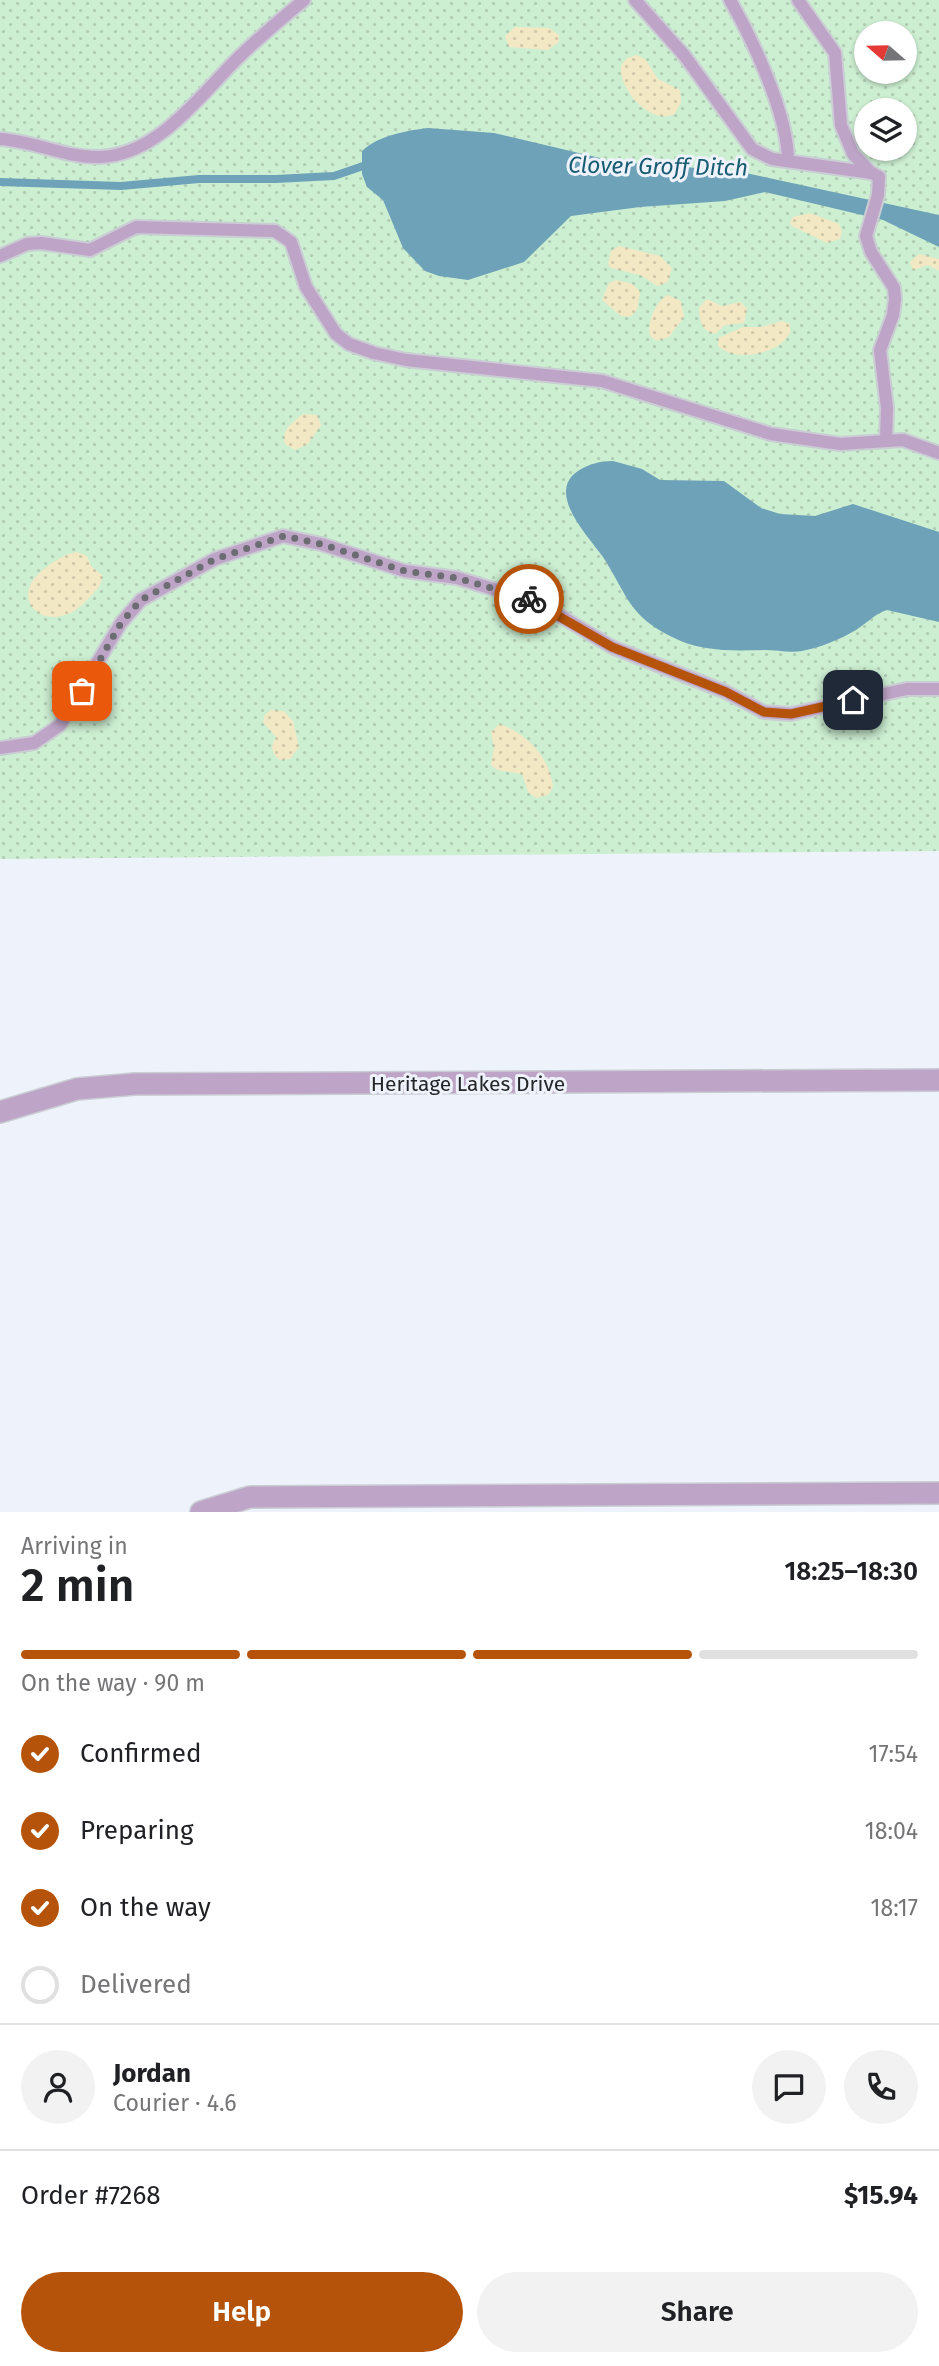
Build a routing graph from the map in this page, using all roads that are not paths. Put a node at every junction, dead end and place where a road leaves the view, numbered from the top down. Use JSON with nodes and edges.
{"nodes":[{"id":1,"x":304,"y":0,"type":"edge"},
{"id":2,"x":635,"y":0,"type":"edge"},
{"id":3,"x":730,"y":0,"type":"edge"},
{"id":4,"x":798,"y":0,"type":"edge"},
{"id":5,"x":0,"y":139,"type":"edge"},
{"id":6,"x":788,"y":161,"type":"junction"},
{"id":7,"x":872,"y":173,"type":"junction"},
{"id":8,"x":0,"y":256,"type":"edge"},
{"id":9,"x":886,"y":440,"type":"junction"},
{"id":10,"x":939,"y":453,"type":"edge"},
{"id":11,"x":939,"y":689,"type":"edge"},
{"id":12,"x":0,"y":748,"type":"edge"},
{"id":13,"x":939,"y":1080,"type":"edge"},
{"id":14,"x":0,"y":1112,"type":"edge"},
{"id":15,"x":939,"y":1493,"type":"edge"},
{"id":16,"x":201,"y":1512,"type":"edge"}],
"edges":[{"from":1,"to":5,"type":"lane"},
{"from":2,"to":6,"type":"lane"},
{"from":3,"to":6,"type":"lane"},
{"from":4,"to":7,"type":"lane"},
{"from":6,"to":7,"type":"lane"},
{"from":7,"to":9,"type":"lane"},
{"from":8,"to":9,"type":"lane"},
{"from":9,"to":10,"type":"lane"},
{"from":11,"to":12,"type":"lane"},
{"from":13,"to":14,"type":"street","name":"Heritage Lakes Drive"},
{"from":15,"to":16,"type":"street"}]}
